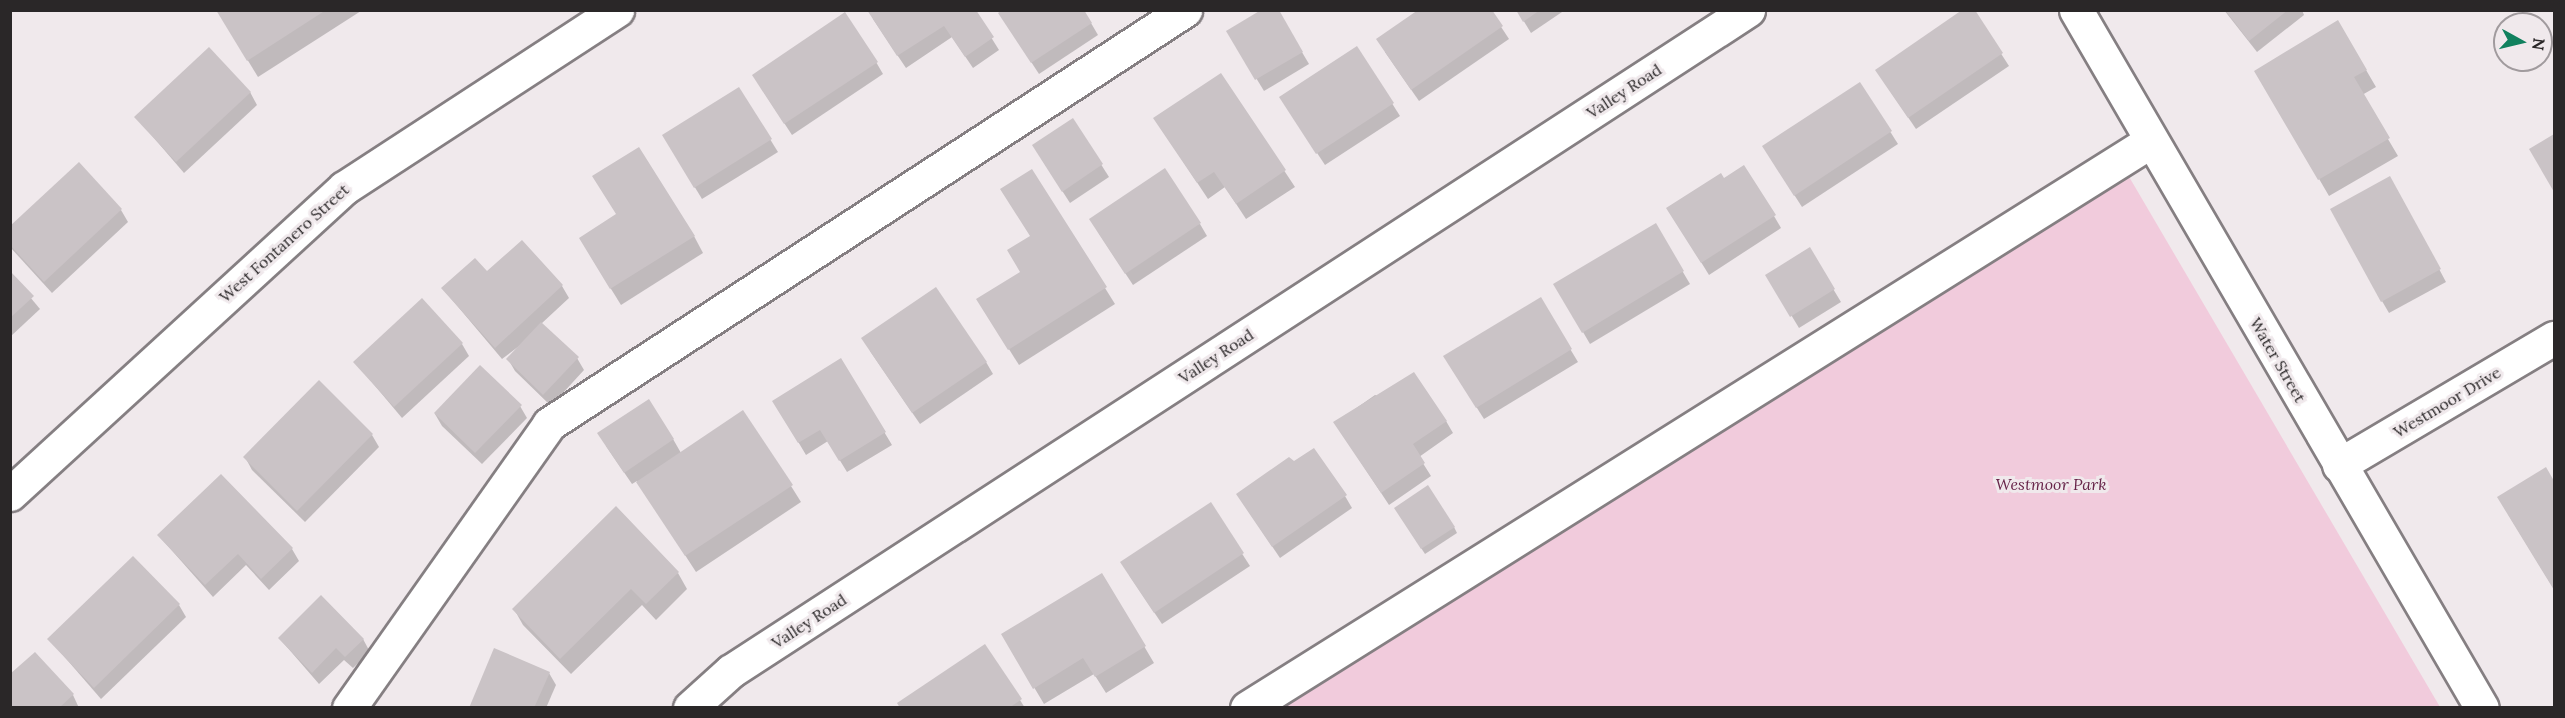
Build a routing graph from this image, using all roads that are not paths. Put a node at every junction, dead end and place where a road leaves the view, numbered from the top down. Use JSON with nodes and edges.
{"nodes":[{"id":1,"x":617,"y":10,"type":"edge"},
{"id":2,"x":1185,"y":10,"type":"edge"},
{"id":3,"x":1748,"y":10,"type":"edge"},
{"id":4,"x":2076,"y":10,"type":"edge"},
{"id":5,"x":2151,"y":141,"type":"junction"},
{"id":6,"x":2554,"y":338,"type":"edge"},
{"id":7,"x":2339,"y":465,"type":"junction"},
{"id":8,"x":10,"y":494,"type":"edge"},
{"id":9,"x":349,"y":708,"type":"edge"},
{"id":10,"x":690,"y":708,"type":"edge"},
{"id":11,"x":1247,"y":708,"type":"edge"},
{"id":12,"x":2482,"y":708,"type":"edge"}],
"edges":[{"from":1,"to":8,"type":"street","name":"West Fontanero Street"},
{"from":2,"to":9,"type":"street"},
{"from":3,"to":10,"type":"street","name":"Valley Road"},
{"from":4,"to":5,"type":"street","name":"Water Street"},
{"from":5,"to":7,"type":"street","name":"Water Street"},
{"from":5,"to":11,"type":"street"},
{"from":6,"to":7,"type":"street","name":"Westmoor Drive"},
{"from":7,"to":12,"type":"street","name":"Water Street"}]}
